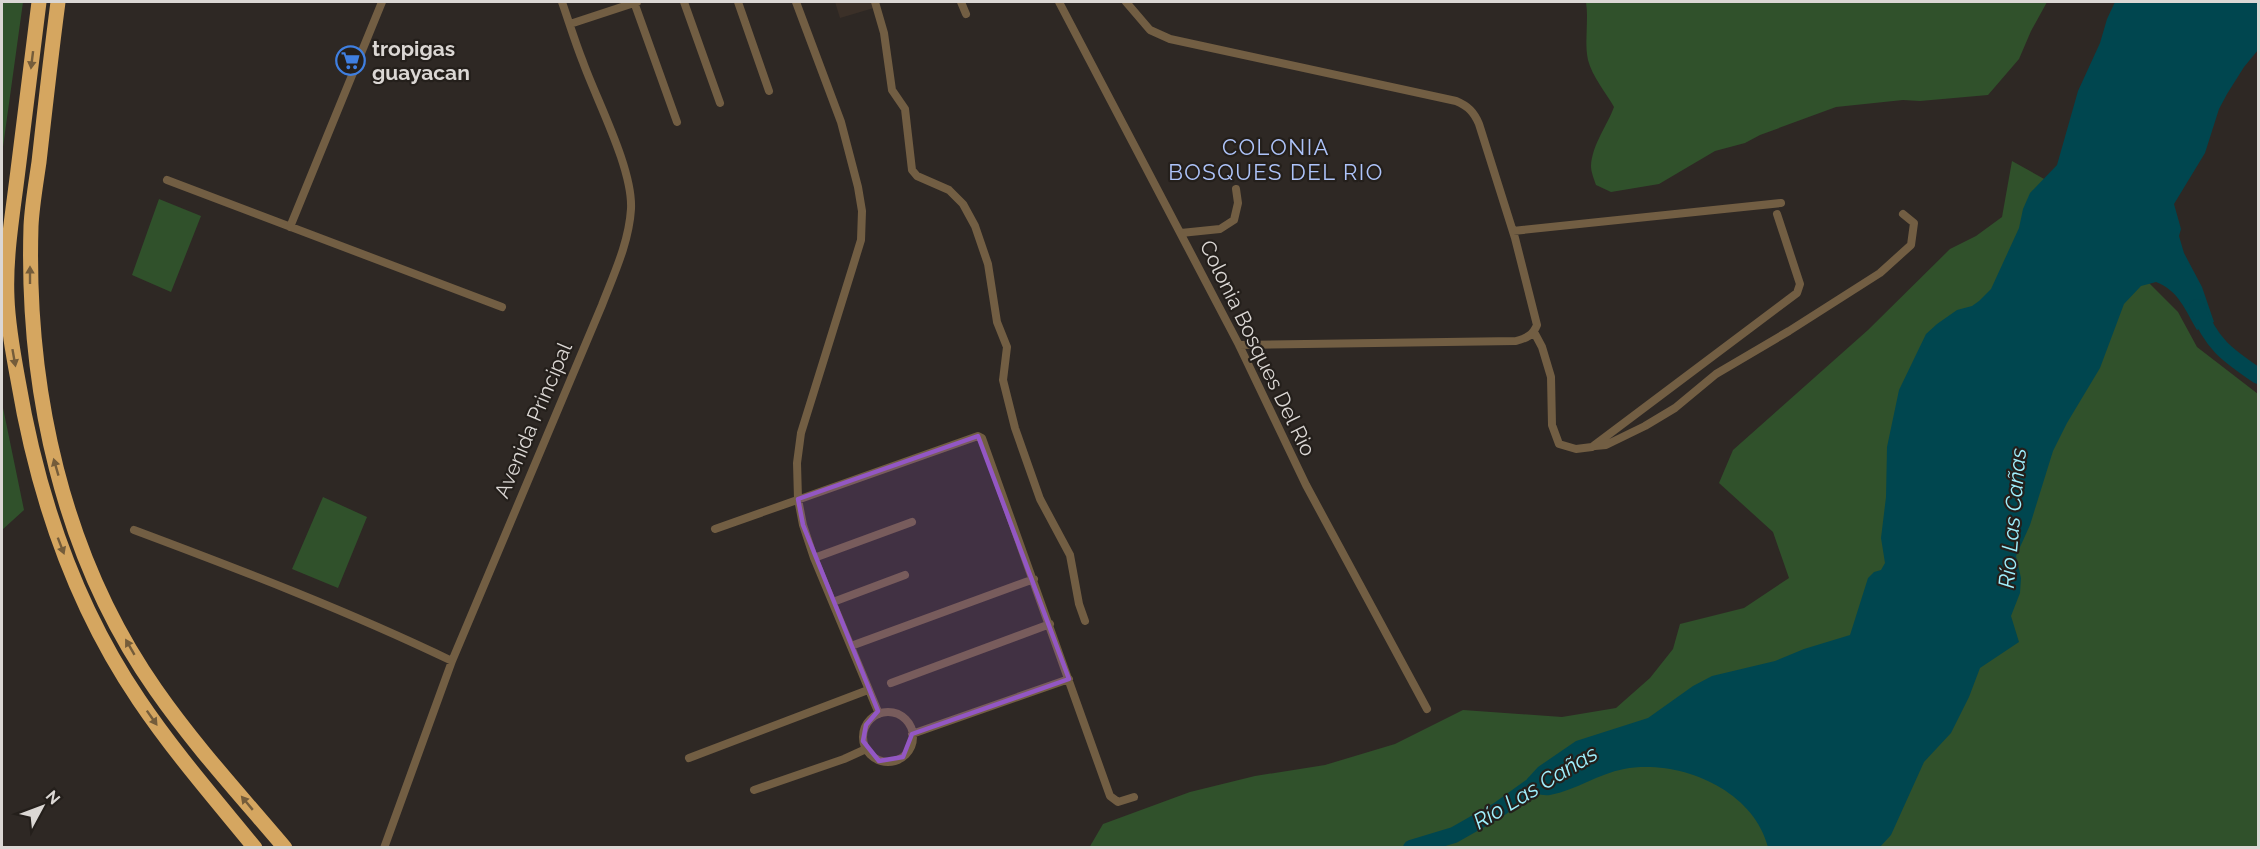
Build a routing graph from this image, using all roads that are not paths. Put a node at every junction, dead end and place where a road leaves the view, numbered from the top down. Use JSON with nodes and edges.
{"nodes":[{"id":1,"x":39,"y":2,"type":"edge"},
{"id":2,"x":58,"y":2,"type":"edge"},
{"id":3,"x":382,"y":2,"type":"edge"},
{"id":4,"x":562,"y":2,"type":"edge"},
{"id":5,"x":635,"y":2,"type":"edge"},
{"id":6,"x":684,"y":2,"type":"edge"},
{"id":7,"x":738,"y":2,"type":"edge"},
{"id":8,"x":796,"y":2,"type":"edge"},
{"id":9,"x":875,"y":2,"type":"edge"},
{"id":10,"x":961,"y":2,"type":"edge"},
{"id":11,"x":1059,"y":2,"type":"edge"},
{"id":12,"x":1126,"y":2,"type":"edge"},
{"id":13,"x":966,"y":14,"type":"dead end"},
{"id":14,"x":570,"y":24,"type":"junction"},
{"id":15,"x":769,"y":91,"type":"dead end"},
{"id":16,"x":720,"y":104,"type":"dead end"},
{"id":17,"x":677,"y":122,"type":"dead end"},
{"id":18,"x":167,"y":180,"type":"dead end"},
{"id":19,"x":1236,"y":189,"type":"dead end"},
{"id":20,"x":1781,"y":203,"type":"dead end"},
{"id":21,"x":1777,"y":214,"type":"dead end"},
{"id":22,"x":1903,"y":214,"type":"dead end"},
{"id":23,"x":290,"y":227,"type":"junction"},
{"id":24,"x":1513,"y":231,"type":"junction"},
{"id":25,"x":1181,"y":233,"type":"junction"},
{"id":26,"x":502,"y":307,"type":"dead end"},
{"id":27,"x":1534,"y":332,"type":"junction"},
{"id":28,"x":1239,"y":345,"type":"junction"},
{"id":29,"x":1592,"y":447,"type":"junction"},
{"id":30,"x":798,"y":499,"type":"junction"},
{"id":31,"x":912,"y":522,"type":"dead end"},
{"id":32,"x":715,"y":529,"type":"dead end"},
{"id":33,"x":134,"y":530,"type":"dead end"},
{"id":34,"x":814,"y":558,"type":"junction"},
{"id":35,"x":905,"y":575,"type":"dead end"},
{"id":36,"x":1034,"y":579,"type":"junction"},
{"id":37,"x":833,"y":602,"type":"junction"},
{"id":38,"x":1085,"y":621,"type":"dead end"},
{"id":39,"x":1050,"y":624,"type":"junction"},
{"id":40,"x":851,"y":646,"type":"junction"},
{"id":41,"x":452,"y":661,"type":"junction"},
{"id":42,"x":1069,"y":680,"type":"junction"},
{"id":43,"x":891,"y":683,"type":"dead end"},
{"id":44,"x":868,"y":690,"type":"junction"},
{"id":45,"x":1427,"y":709,"type":"dead end"},
{"id":46,"x":879,"y":714,"type":"junction"},
{"id":47,"x":912,"y":734,"type":"junction"},
{"id":48,"x":866,"y":749,"type":"junction"},
{"id":49,"x":689,"y":758,"type":"dead end"},
{"id":50,"x":754,"y":790,"type":"dead end"},
{"id":51,"x":1134,"y":797,"type":"dead end"},
{"id":52,"x":255,"y":848,"type":"edge"},
{"id":53,"x":285,"y":848,"type":"edge"},
{"id":54,"x":384,"y":848,"type":"edge"}],
"edges":[{"from":1,"to":52,"type":"highway","one_way":true},
{"from":53,"to":2,"type":"highway","one_way":true},
{"from":3,"to":23,"type":"street"},
{"from":4,"to":14,"type":"street","name":"Avenida Principal"},
{"from":5,"to":14,"type":"street"},
{"from":5,"to":17,"type":"street"},
{"from":6,"to":16,"type":"street"},
{"from":7,"to":15,"type":"street"},
{"from":8,"to":30,"type":"street"},
{"from":9,"to":38,"type":"street"},
{"from":10,"to":13,"type":"street"},
{"from":11,"to":25,"type":"street","name":"Colonia Bosques Del Rio"},
{"from":12,"to":24,"type":"street"},
{"from":14,"to":41,"type":"street","name":"Avenida Principal"},
{"from":18,"to":23,"type":"street"},
{"from":19,"to":25,"type":"street"},
{"from":20,"to":24,"type":"street"},
{"from":21,"to":29,"type":"street"},
{"from":22,"to":29,"type":"street"},
{"from":23,"to":26,"type":"street"},
{"from":24,"to":27,"type":"street"},
{"from":25,"to":28,"type":"street","name":"Colonia Bosques Del Rio"},
{"from":27,"to":28,"type":"street"},
{"from":27,"to":29,"type":"street"},
{"from":28,"to":45,"type":"street","name":"Colonia Bosques Del Rio"},
{"from":30,"to":32,"type":"street"},
{"from":30,"to":34,"type":"street"},
{"from":30,"to":36,"type":"street"},
{"from":31,"to":34,"type":"street"},
{"from":33,"to":41,"type":"street"},
{"from":34,"to":37,"type":"street"},
{"from":35,"to":37,"type":"street"},
{"from":36,"to":39,"type":"street"},
{"from":36,"to":40,"type":"street"},
{"from":37,"to":40,"type":"street"},
{"from":39,"to":42,"type":"street"},
{"from":39,"to":43,"type":"street"},
{"from":40,"to":44,"type":"street"},
{"from":41,"to":54,"type":"street","name":"Avenida Principal"},
{"from":42,"to":47,"type":"street"},
{"from":42,"to":51,"type":"street"},
{"from":44,"to":46,"type":"street"},
{"from":44,"to":49,"type":"street"},
{"from":46,"to":47,"type":"street"},
{"from":46,"to":48,"type":"street"},
{"from":47,"to":48,"type":"street"},
{"from":48,"to":50,"type":"street"}]}
